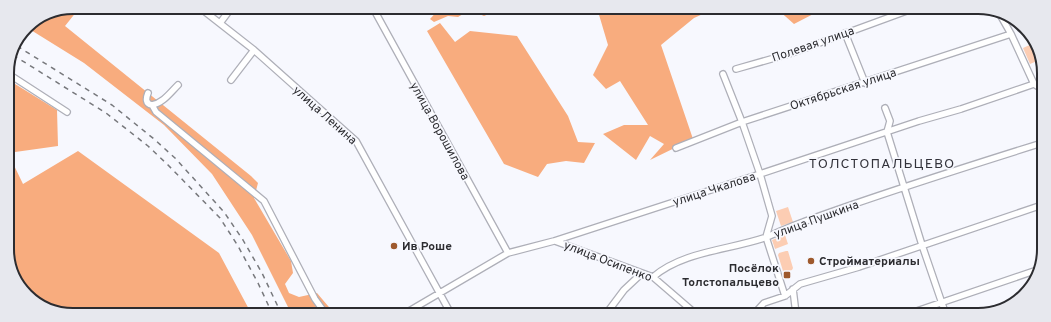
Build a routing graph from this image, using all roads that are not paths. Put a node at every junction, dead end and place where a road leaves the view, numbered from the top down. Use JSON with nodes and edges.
{"nodes":[{"id":1,"x":208,"y":14,"type":"edge"},
{"id":2,"x":227,"y":14,"type":"edge"},
{"id":3,"x":376,"y":14,"type":"edge"},
{"id":4,"x":898,"y":14,"type":"edge"},
{"id":5,"x":1002,"y":19,"type":"edge"},
{"id":6,"x":220,"y":23,"type":"junction"},
{"id":7,"x":845,"y":33,"type":"junction"},
{"id":8,"x":1011,"y":34,"type":"junction"},
{"id":9,"x":254,"y":50,"type":"junction"},
{"id":10,"x":736,"y":69,"type":"dead end"},
{"id":11,"x":723,"y":74,"type":"dead end"},
{"id":12,"x":14,"y":78,"type":"edge"},
{"id":13,"x":232,"y":80,"type":"dead end"},
{"id":14,"x":865,"y":83,"type":"junction"},
{"id":15,"x":1034,"y":84,"type":"junction"},
{"id":16,"x":178,"y":85,"type":"dead end"},
{"id":17,"x":1037,"y":86,"type":"edge"},
{"id":18,"x":148,"y":93,"type":"dead end"},
{"id":19,"x":152,"y":105,"type":"junction"},
{"id":20,"x":885,"y":108,"type":"dead end"},
{"id":21,"x":67,"y":112,"type":"dead end"},
{"id":22,"x":742,"y":122,"type":"junction"},
{"id":23,"x":887,"y":132,"type":"junction"},
{"id":24,"x":1037,"y":145,"type":"edge"},
{"id":25,"x":676,"y":148,"type":"dead end"},
{"id":26,"x":760,"y":174,"type":"junction"},
{"id":27,"x":904,"y":187,"type":"junction"},
{"id":28,"x":1037,"y":207,"type":"edge"},
{"id":29,"x":766,"y":237,"type":"junction"},
{"id":30,"x":554,"y":241,"type":"junction"},
{"id":31,"x":922,"y":245,"type":"junction"},
{"id":32,"x":508,"y":253,"type":"junction"},
{"id":33,"x":1033,"y":271,"type":"edge"},
{"id":34,"x":653,"y":277,"type":"junction"},
{"id":35,"x":793,"y":289,"type":"junction"},
{"id":36,"x":439,"y":293,"type":"junction"},
{"id":37,"x":785,"y":296,"type":"junction"},
{"id":38,"x":942,"y":302,"type":"junction"},
{"id":39,"x":321,"y":308,"type":"edge"},
{"id":40,"x":414,"y":308,"type":"edge"},
{"id":41,"x":448,"y":308,"type":"edge"},
{"id":42,"x":610,"y":308,"type":"edge"},
{"id":43,"x":689,"y":308,"type":"edge"},
{"id":44,"x":759,"y":308,"type":"edge"},
{"id":45,"x":795,"y":308,"type":"edge"},
{"id":46,"x":925,"y":308,"type":"edge"},
{"id":47,"x":944,"y":308,"type":"edge"}],
"edges":[{"from":1,"to":6,"type":"street","name":"улица Ленина"},
{"from":2,"to":6,"type":"street"},
{"from":3,"to":32,"type":"street","name":"улица Ворошилова"},
{"from":4,"to":7,"type":"street","name":"Полевая улица"},
{"from":5,"to":8,"type":"street"},
{"from":6,"to":9,"type":"street","name":"улица Ленина"},
{"from":7,"to":10,"type":"street","name":"Полевая улица"},
{"from":7,"to":14,"type":"street"},
{"from":8,"to":14,"type":"street","name":"Октябрьская улица"},
{"from":8,"to":15,"type":"street"},
{"from":9,"to":13,"type":"street"},
{"from":9,"to":36,"type":"street","name":"улица Ленина"},
{"from":11,"to":22,"type":"street"},
{"from":12,"to":21,"type":"street"},
{"from":14,"to":22,"type":"street","name":"Октябрьская улица"},
{"from":15,"to":17,"type":"street"},
{"from":15,"to":23,"type":"street","name":"улица Чкалова"},
{"from":16,"to":19,"type":"street"},
{"from":18,"to":19,"type":"street"},
{"from":19,"to":39,"type":"street"},
{"from":20,"to":23,"type":"street"},
{"from":22,"to":25,"type":"street","name":"Октябрьская улица"},
{"from":22,"to":26,"type":"street"},
{"from":23,"to":26,"type":"street","name":"улица Чкалова"},
{"from":23,"to":27,"type":"street"},
{"from":24,"to":27,"type":"street","name":"улица Пушкина"},
{"from":26,"to":29,"type":"street"},
{"from":26,"to":30,"type":"street","name":"улица Чкалова"},
{"from":27,"to":29,"type":"street","name":"улица Пушкина"},
{"from":27,"to":31,"type":"street"},
{"from":28,"to":31,"type":"street"},
{"from":29,"to":34,"type":"street","name":"улица Пушкина"},
{"from":29,"to":37,"type":"street"},
{"from":30,"to":32,"type":"street","name":"улица Чкалова"},
{"from":30,"to":34,"type":"street","name":"улица Осипенко"},
{"from":31,"to":35,"type":"street"},
{"from":31,"to":38,"type":"street"},
{"from":32,"to":36,"type":"street","name":"улица Чкалова"},
{"from":33,"to":38,"type":"street"},
{"from":34,"to":42,"type":"street","name":"улица Пушкина"},
{"from":34,"to":43,"type":"street","name":"улица Осипенко"},
{"from":35,"to":37,"type":"street"},
{"from":35,"to":45,"type":"street"},
{"from":36,"to":40,"type":"street","name":"улица Чкалова"},
{"from":36,"to":41,"type":"street","name":"улица Ленина"},
{"from":37,"to":44,"type":"street"},
{"from":38,"to":46,"type":"street"},
{"from":38,"to":47,"type":"street"}]}
